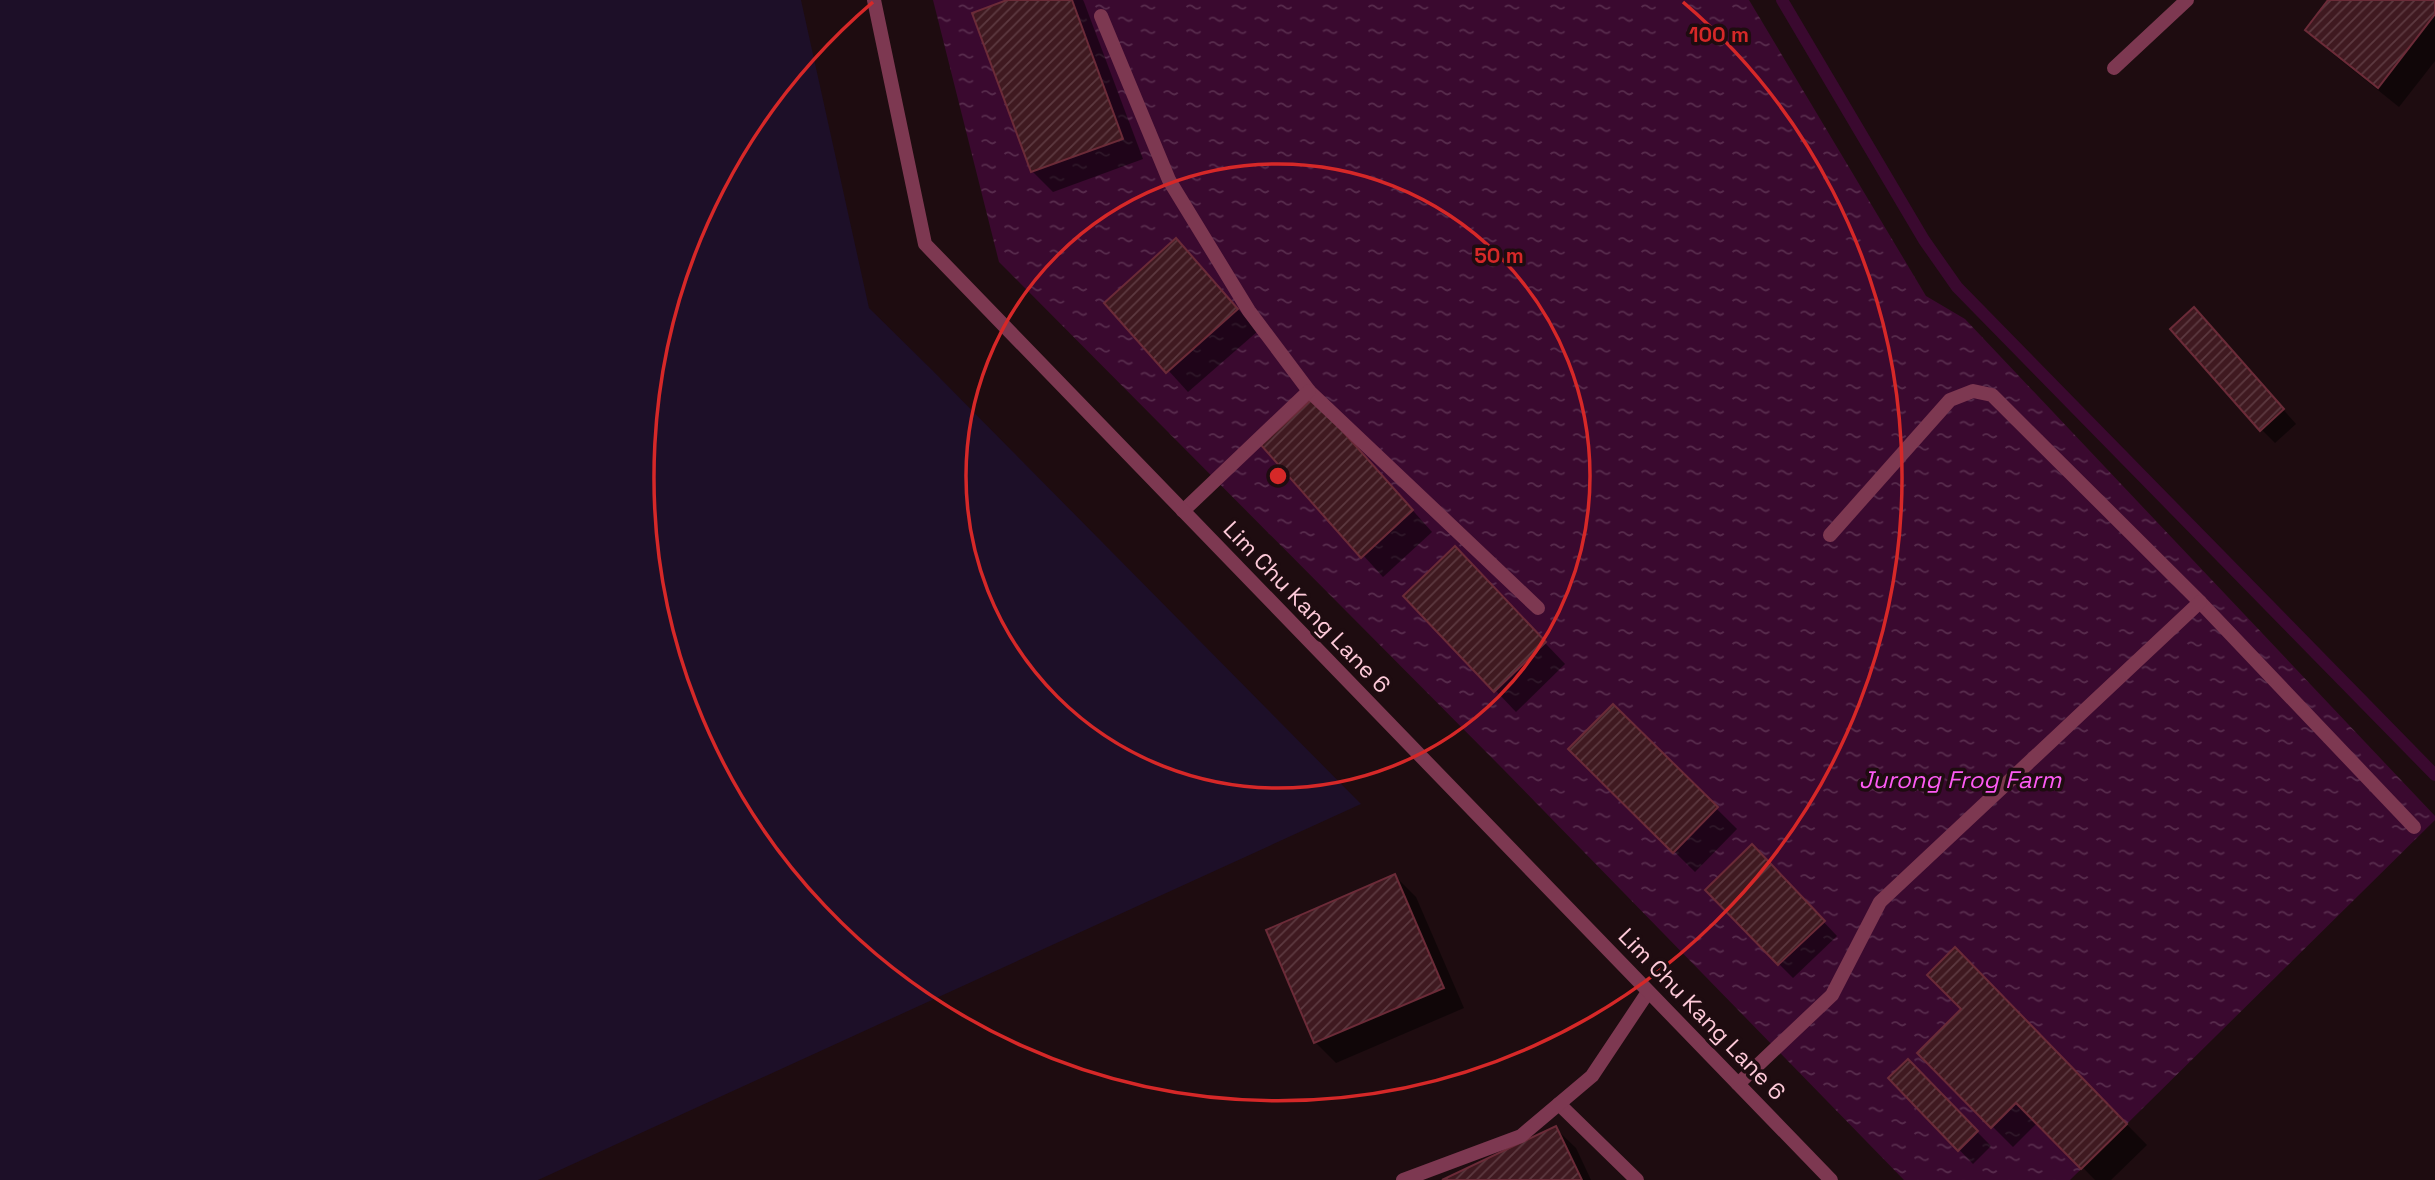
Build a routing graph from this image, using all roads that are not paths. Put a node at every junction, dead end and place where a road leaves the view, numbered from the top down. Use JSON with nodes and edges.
{"nodes":[{"id":1,"x":874,"y":0,"type":"edge"},
{"id":2,"x":2187,"y":0,"type":"edge"},
{"id":3,"x":1101,"y":16,"type":"dead end"},
{"id":4,"x":2115,"y":68,"type":"dead end"},
{"id":5,"x":1309,"y":391,"type":"junction"},
{"id":6,"x":1183,"y":511,"type":"junction"},
{"id":7,"x":1830,"y":535,"type":"dead end"},
{"id":8,"x":2200,"y":602,"type":"junction"},
{"id":9,"x":1538,"y":608,"type":"dead end"},
{"id":10,"x":2414,"y":827,"type":"dead end"},
{"id":11,"x":1648,"y":992,"type":"junction"},
{"id":12,"x":1738,"y":1084,"type":"junction"},
{"id":13,"x":1559,"y":1104,"type":"junction"},
{"id":14,"x":1403,"y":1180,"type":"edge"},
{"id":15,"x":1637,"y":1180,"type":"edge"},
{"id":16,"x":1831,"y":1180,"type":"edge"}],
"edges":[{"from":1,"to":6,"type":"street","name":"Lim Chu Kang Lane 6"},
{"from":2,"to":4,"type":"street"},
{"from":3,"to":5,"type":"street"},
{"from":5,"to":6,"type":"street"},
{"from":5,"to":9,"type":"street"},
{"from":6,"to":11,"type":"street","name":"Lim Chu Kang Lane 6"},
{"from":7,"to":8,"type":"street"},
{"from":8,"to":10,"type":"street"},
{"from":8,"to":12,"type":"street"},
{"from":11,"to":12,"type":"street","name":"Lim Chu Kang Lane 6"},
{"from":11,"to":13,"type":"street"},
{"from":12,"to":16,"type":"street","name":"Lim Chu Kang Lane 6"},
{"from":13,"to":14,"type":"street"},
{"from":13,"to":15,"type":"street"}]}
